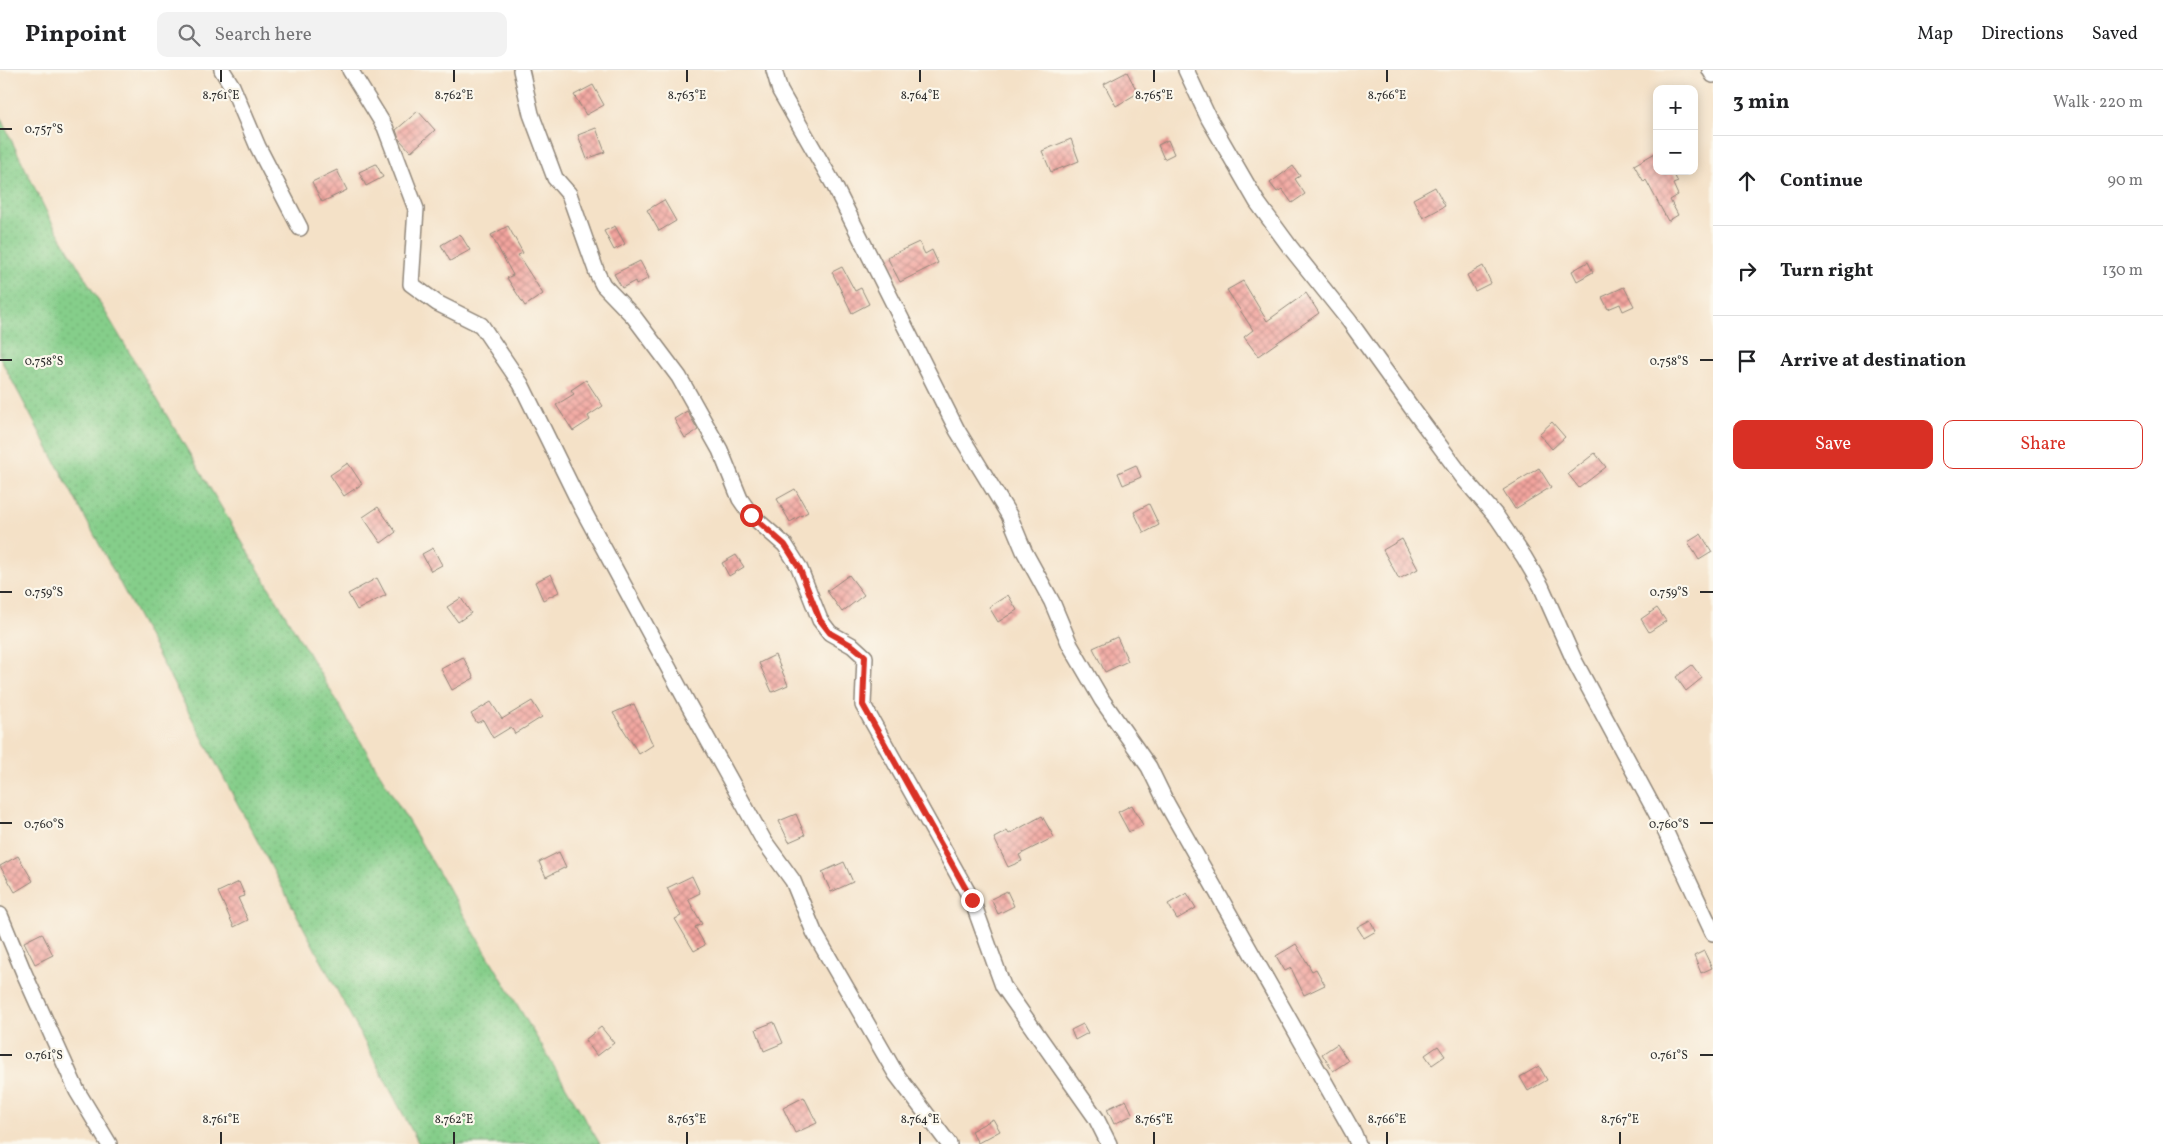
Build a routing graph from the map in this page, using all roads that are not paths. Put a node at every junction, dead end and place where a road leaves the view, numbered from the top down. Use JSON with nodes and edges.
{"nodes":[{"id":1,"x":222,"y":70,"type":"edge"},
{"id":2,"x":350,"y":70,"type":"edge"},
{"id":3,"x":521,"y":70,"type":"edge"},
{"id":4,"x":774,"y":70,"type":"edge"},
{"id":5,"x":1186,"y":70,"type":"edge"},
{"id":6,"x":1710,"y":70,"type":"edge"},
{"id":7,"x":1713,"y":75,"type":"edge"},
{"id":8,"x":300,"y":228,"type":"dead end"},
{"id":9,"x":0,"y":915,"type":"edge"},
{"id":10,"x":1713,"y":933,"type":"edge"},
{"id":11,"x":109,"y":1144,"type":"edge"},
{"id":12,"x":949,"y":1144,"type":"edge"},
{"id":13,"x":1110,"y":1144,"type":"edge"},
{"id":14,"x":1358,"y":1144,"type":"edge"}],
"edges":[{"from":1,"to":8,"type":"street"},
{"from":2,"to":12,"type":"street"},
{"from":3,"to":13,"type":"street"},
{"from":4,"to":14,"type":"street"},
{"from":5,"to":10,"type":"street"},
{"from":6,"to":7,"type":"street"},
{"from":9,"to":11,"type":"street"}]}
